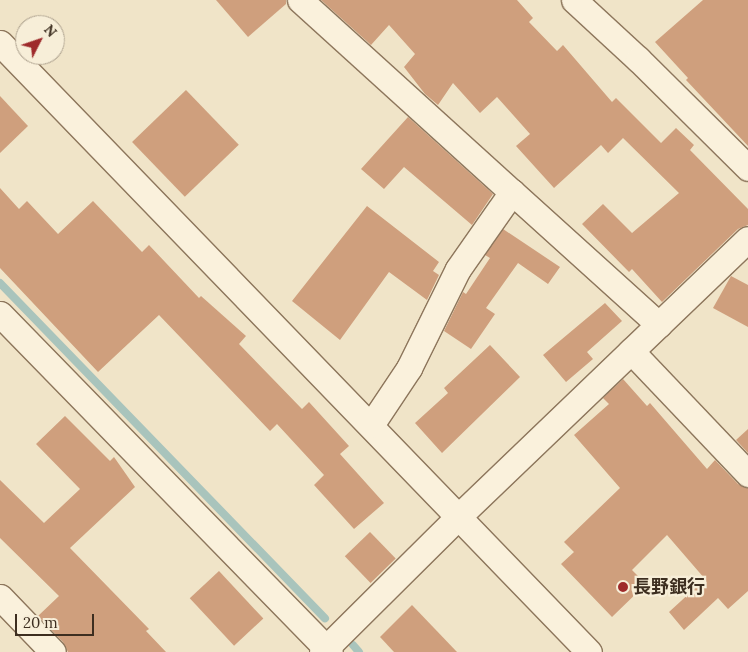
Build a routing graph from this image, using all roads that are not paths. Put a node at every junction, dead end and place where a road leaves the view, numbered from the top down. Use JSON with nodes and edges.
{"nodes":[{"id":1,"x":300,"y":0,"type":"edge"},
{"id":2,"x":574,"y":0,"type":"edge"},
{"id":3,"x":0,"y":43,"type":"edge"},
{"id":4,"x":748,"y":168,"type":"edge"},
{"id":5,"x":512,"y":192,"type":"junction"},
{"id":6,"x":748,"y":239,"type":"edge"},
{"id":7,"x":0,"y":314,"type":"edge"},
{"id":8,"x":659,"y":325,"type":"junction"},
{"id":9,"x":631,"y":351,"type":"junction"},
{"id":10,"x":371,"y":424,"type":"junction"},
{"id":11,"x":748,"y":474,"type":"edge"},
{"id":12,"x":459,"y":516,"type":"junction"},
{"id":13,"x":0,"y":597,"type":"edge"},
{"id":14,"x":326,"y":651,"type":"edge"},
{"id":15,"x":53,"y":652,"type":"edge"},
{"id":16,"x":589,"y":652,"type":"edge"}],
"edges":[{"from":1,"to":5,"type":"street"},
{"from":2,"to":4,"type":"street"},
{"from":3,"to":10,"type":"street"},
{"from":5,"to":8,"type":"street"},
{"from":5,"to":10,"type":"street"},
{"from":6,"to":8,"type":"street"},
{"from":7,"to":14,"type":"street"},
{"from":8,"to":9,"type":"street"},
{"from":9,"to":11,"type":"street"},
{"from":9,"to":12,"type":"street"},
{"from":10,"to":12,"type":"street"},
{"from":12,"to":14,"type":"street"},
{"from":12,"to":16,"type":"street"},
{"from":13,"to":15,"type":"street"}]}
